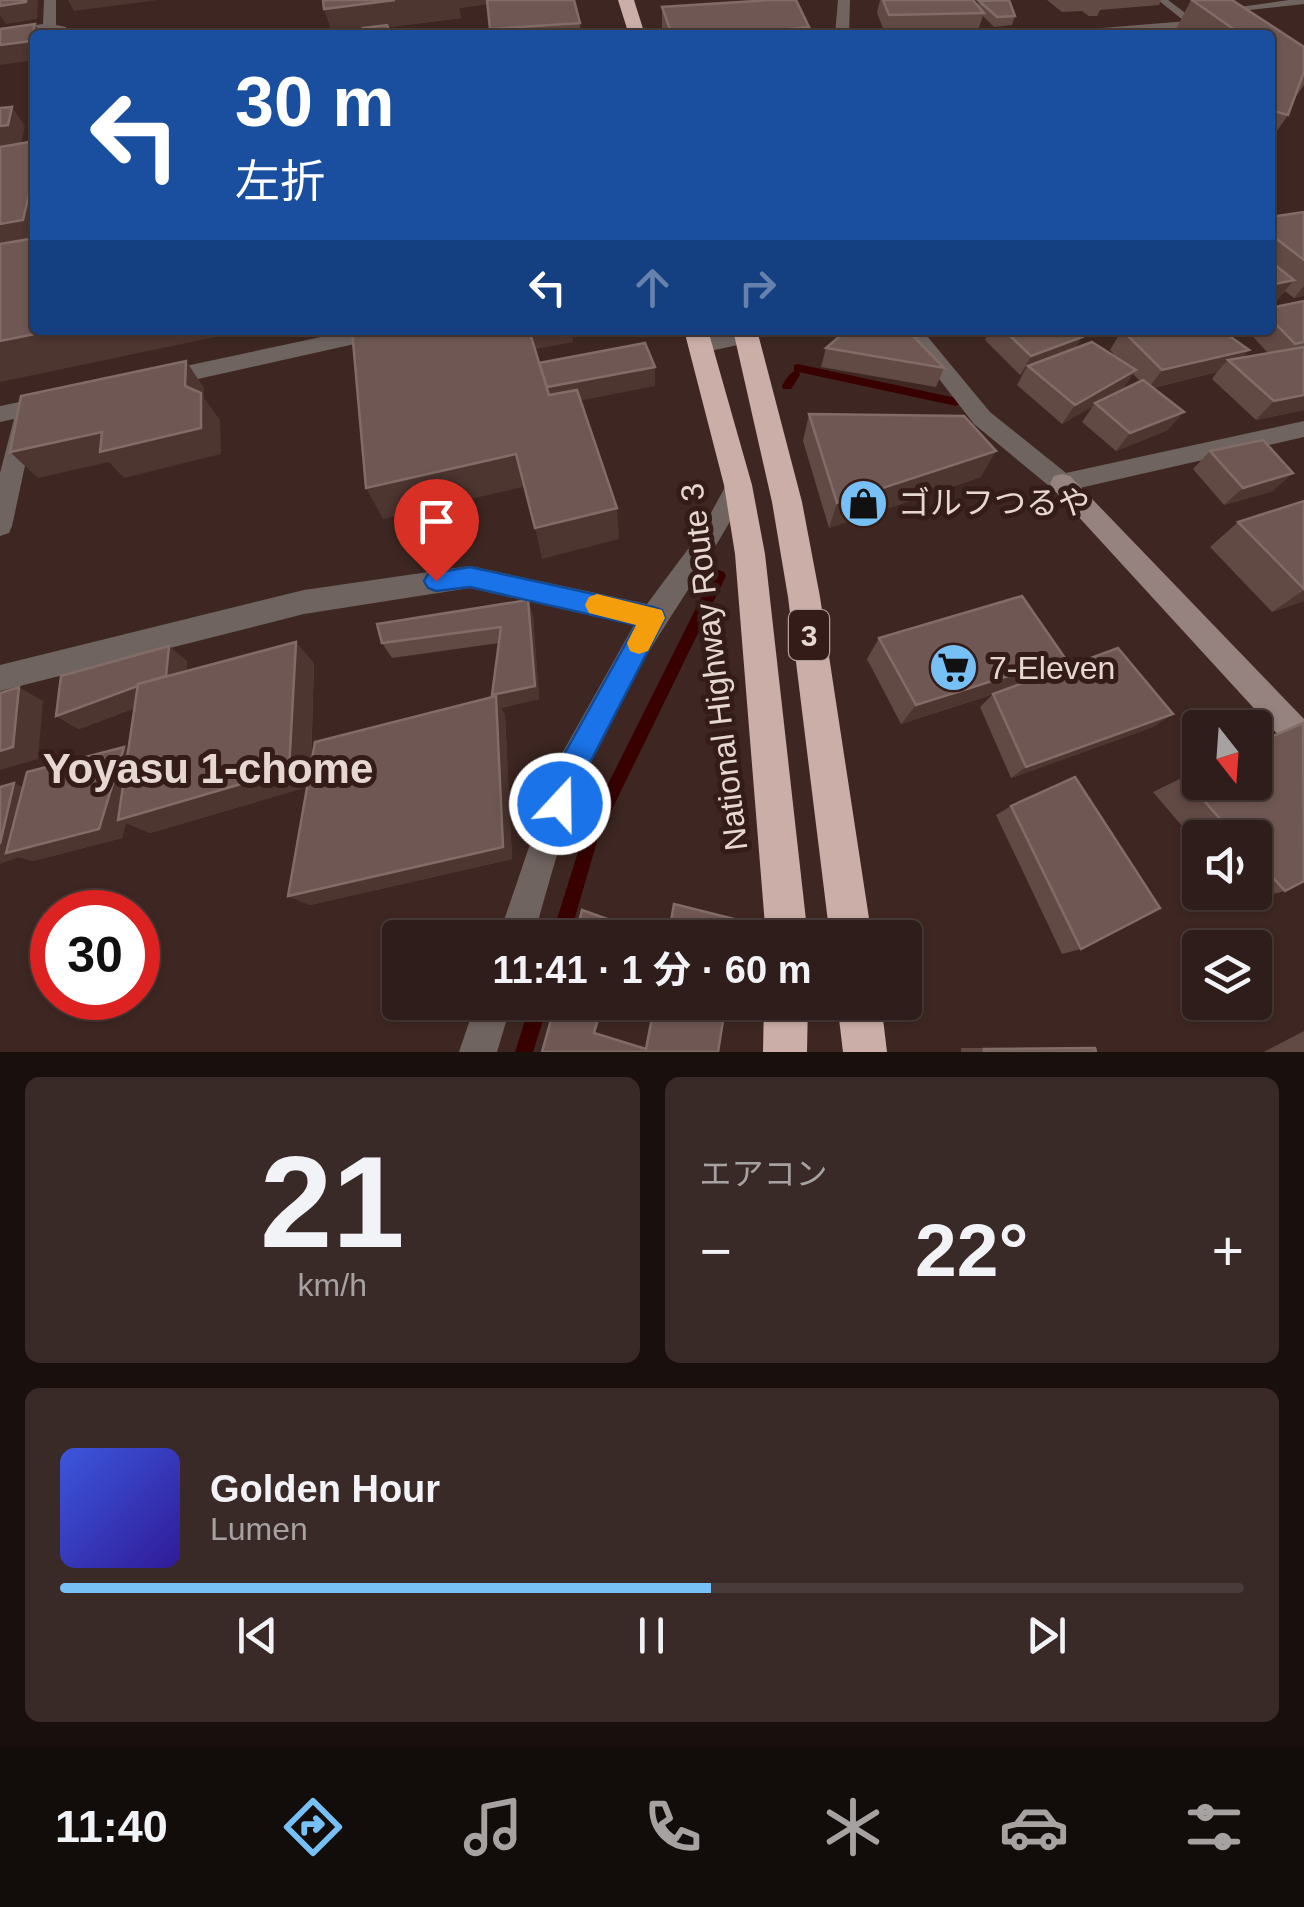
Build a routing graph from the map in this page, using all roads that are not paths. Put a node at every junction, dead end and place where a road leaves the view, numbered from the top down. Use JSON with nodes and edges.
{"nodes":[{"id":1,"x":50,"y":0,"type":"edge"},
{"id":2,"x":626,"y":0,"type":"edge"},
{"id":3,"x":844,"y":0,"type":"edge"},
{"id":4,"x":1162,"y":0,"type":"edge"},
{"id":5,"x":1304,"y":2,"type":"edge"},
{"id":6,"x":1216,"y":19,"type":"junction"},
{"id":7,"x":56,"y":30,"type":"edge"},
{"id":8,"x":635,"y":30,"type":"edge"},
{"id":9,"x":842,"y":30,"type":"edge"},
{"id":10,"x":1112,"y":30,"type":"edge"},
{"id":11,"x":1227,"y":30,"type":"edge"},
{"id":12,"x":30,"y":32,"type":"edge"},
{"id":13,"x":0,"y":34,"type":"edge"},
{"id":14,"x":363,"y":335,"type":"edge"},
{"id":15,"x":723,"y":335,"type":"edge"},
{"id":16,"x":749,"y":335,"type":"edge"},
{"id":17,"x":915,"y":335,"type":"edge"},
{"id":18,"x":698,"y":338,"type":"edge"},
{"id":19,"x":140,"y":384,"type":"edge"},
{"id":20,"x":64,"y":400,"type":"edge"},
{"id":21,"x":26,"y":409,"type":"junction"},
{"id":22,"x":0,"y":414,"type":"edge"},
{"id":23,"x":1304,"y":429,"type":"edge"},
{"id":24,"x":1062,"y":483,"type":"junction"},
{"id":25,"x":738,"y":485,"type":"junction"},
{"id":26,"x":0,"y":526,"type":"edge"},
{"id":27,"x":653,"y":618,"type":"junction"},
{"id":28,"x":0,"y":678,"type":"edge"},
{"id":29,"x":1304,"y":741,"type":"edge"},
{"id":30,"x":522,"y":920,"type":"edge"},
{"id":31,"x":785,"y":920,"type":"edge"},
{"id":32,"x":849,"y":920,"type":"edge"},
{"id":33,"x":488,"y":1020,"type":"edge"},
{"id":34,"x":786,"y":1020,"type":"edge"},
{"id":35,"x":861,"y":1020,"type":"edge"},
{"id":36,"x":478,"y":1052,"type":"edge"},
{"id":37,"x":785,"y":1052,"type":"edge"},
{"id":38,"x":864,"y":1052,"type":"edge"}],
"edges":[{"from":1,"to":7,"type":"street"},
{"from":2,"to":8,"type":"highway"},
{"from":3,"to":9,"type":"street"},
{"from":4,"to":6,"type":"lane"},
{"from":5,"to":6,"type":"lane"},
{"from":6,"to":10,"type":"street"},
{"from":6,"to":11,"type":"street"},
{"from":12,"to":13,"type":"street"},
{"from":14,"to":19,"type":"street"},
{"from":15,"to":18,"type":"street"},
{"from":16,"to":32,"type":"highway","number":"3"},
{"from":17,"to":24,"type":"street"},
{"from":18,"to":25,"type":"highway","name":"National Highway Route 3","number":"3"},
{"from":20,"to":21,"type":"street"},
{"from":21,"to":22,"type":"street"},
{"from":21,"to":26,"type":"street"},
{"from":23,"to":24,"type":"street"},
{"from":24,"to":29,"type":"street"},
{"from":25,"to":27,"type":"street"},
{"from":25,"to":31,"type":"highway","name":"National Highway Route 3","number":"3"},
{"from":27,"to":28,"type":"street"},
{"from":27,"to":30,"type":"street"},
{"from":33,"to":36,"type":"street"},
{"from":34,"to":37,"type":"highway"},
{"from":35,"to":38,"type":"highway"}]}
